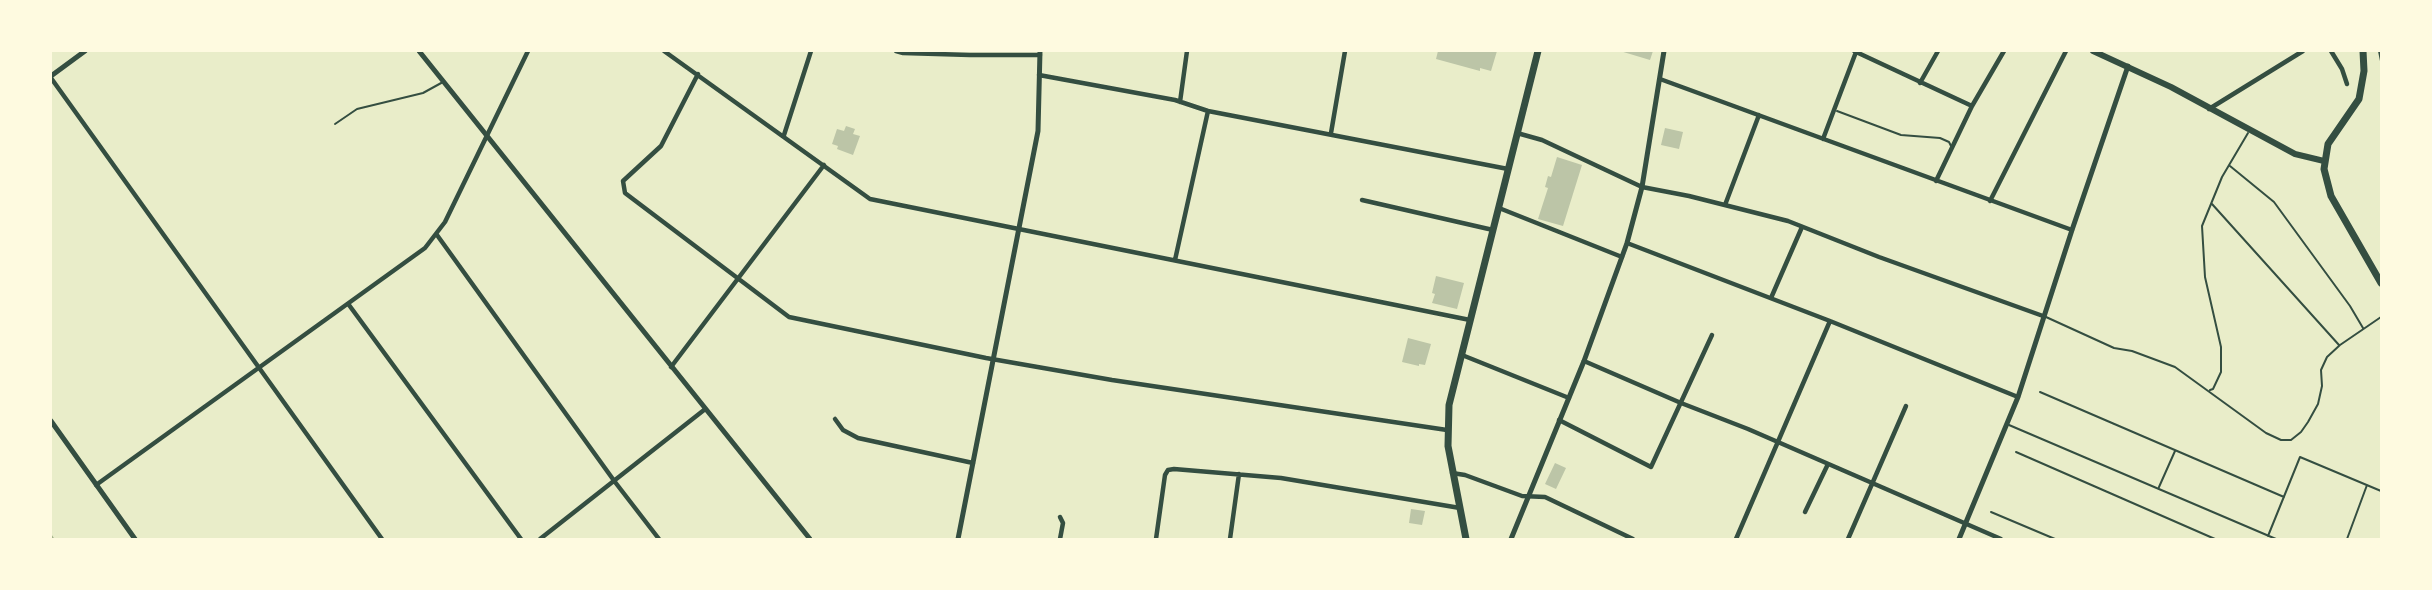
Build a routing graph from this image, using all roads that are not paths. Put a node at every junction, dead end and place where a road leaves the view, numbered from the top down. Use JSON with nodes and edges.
{"nodes":[{"id":1,"x":85,"y":51,"type":"edge"},
{"id":2,"x":419,"y":51,"type":"edge"},
{"id":3,"x":528,"y":51,"type":"edge"},
{"id":4,"x":664,"y":51,"type":"edge"},
{"id":5,"x":811,"y":51,"type":"edge"},
{"id":6,"x":896,"y":51,"type":"edge"},
{"id":7,"x":1188,"y":51,"type":"edge"},
{"id":8,"x":1345,"y":51,"type":"edge"},
{"id":9,"x":1538,"y":51,"type":"edge"},
{"id":10,"x":1664,"y":51,"type":"edge"},
{"id":11,"x":1855,"y":51,"type":"edge"},
{"id":12,"x":1938,"y":51,"type":"edge"},
{"id":13,"x":2004,"y":51,"type":"edge"},
{"id":14,"x":2066,"y":51,"type":"edge"},
{"id":15,"x":2095,"y":51,"type":"edge"},
{"id":16,"x":2110,"y":51,"type":"edge"},
{"id":17,"x":2302,"y":51,"type":"edge"},
{"id":18,"x":2331,"y":51,"type":"edge"},
{"id":19,"x":2363,"y":51,"type":"edge"},
{"id":20,"x":1040,"y":53,"type":"edge"},
{"id":21,"x":2115,"y":60,"type":"junction"},
{"id":22,"x":2128,"y":66,"type":"junction"},
{"id":23,"x":698,"y":74,"type":"junction"},
{"id":24,"x":1039,"y":75,"type":"junction"},
{"id":25,"x":51,"y":77,"type":"edge"},
{"id":26,"x":1660,"y":79,"type":"junction"},
{"id":27,"x":444,"y":82,"type":"junction"},
{"id":28,"x":1920,"y":83,"type":"junction"},
{"id":29,"x":2347,"y":84,"type":"dead end"},
{"id":30,"x":1180,"y":102,"type":"junction"},
{"id":31,"x":1972,"y":106,"type":"junction"},
{"id":32,"x":1208,"y":110,"type":"junction"},
{"id":33,"x":1834,"y":110,"type":"junction"},
{"id":34,"x":2208,"y":110,"type":"junction"},
{"id":35,"x":1759,"y":115,"type":"junction"},
{"id":36,"x":335,"y":124,"type":"dead end"},
{"id":37,"x":2249,"y":131,"type":"junction"},
{"id":38,"x":1331,"y":133,"type":"junction"},
{"id":39,"x":1517,"y":133,"type":"junction"},
{"id":40,"x":784,"y":135,"type":"junction"},
{"id":41,"x":486,"y":136,"type":"junction"},
{"id":42,"x":1823,"y":139,"type":"junction"},
{"id":43,"x":1952,"y":148,"type":"junction"},
{"id":44,"x":2324,"y":161,"type":"junction"},
{"id":45,"x":824,"y":165,"type":"junction"},
{"id":46,"x":2229,"y":166,"type":"junction"},
{"id":47,"x":1508,"y":169,"type":"junction"},
{"id":48,"x":1936,"y":181,"type":"junction"},
{"id":49,"x":1642,"y":187,"type":"junction"},
{"id":50,"x":1362,"y":200,"type":"dead end"},
{"id":51,"x":1990,"y":201,"type":"junction"},
{"id":52,"x":1725,"y":205,"type":"junction"},
{"id":53,"x":2212,"y":205,"type":"junction"},
{"id":54,"x":1499,"y":208,"type":"junction"},
{"id":55,"x":1802,"y":226,"type":"junction"},
{"id":56,"x":1019,"y":229,"type":"junction"},
{"id":57,"x":1493,"y":230,"type":"junction"},
{"id":58,"x":2072,"y":230,"type":"junction"},
{"id":59,"x":437,"y":235,"type":"junction"},
{"id":60,"x":1627,"y":243,"type":"junction"},
{"id":61,"x":1622,"y":257,"type":"junction"},
{"id":62,"x":1175,"y":260,"type":"junction"},
{"id":63,"x":738,"y":279,"type":"junction"},
{"id":64,"x":2381,"y":283,"type":"edge"},
{"id":65,"x":1771,"y":298,"type":"junction"},
{"id":66,"x":349,"y":305,"type":"junction"},
{"id":67,"x":2043,"y":316,"type":"junction"},
{"id":68,"x":2381,"y":317,"type":"edge"},
{"id":69,"x":1470,"y":320,"type":"junction"},
{"id":70,"x":1830,"y":321,"type":"junction"},
{"id":71,"x":2364,"y":329,"type":"junction"},
{"id":72,"x":1712,"y":335,"type":"dead end"},
{"id":73,"x":2340,"y":345,"type":"junction"},
{"id":74,"x":1461,"y":354,"type":"junction"},
{"id":75,"x":994,"y":359,"type":"junction"},
{"id":76,"x":1584,"y":361,"type":"junction"},
{"id":77,"x":671,"y":367,"type":"junction"},
{"id":78,"x":259,"y":369,"type":"junction"},
{"id":79,"x":2209,"y":390,"type":"junction"},
{"id":80,"x":2040,"y":391,"type":"dead end"},
{"id":81,"x":2018,"y":397,"type":"junction"},
{"id":82,"x":1569,"y":398,"type":"junction"},
{"id":83,"x":1681,"y":403,"type":"junction"},
{"id":84,"x":1906,"y":406,"type":"dead end"},
{"id":85,"x":704,"y":410,"type":"junction"},
{"id":86,"x":835,"y":419,"type":"dead end"},
{"id":87,"x":51,"y":421,"type":"edge"},
{"id":88,"x":1559,"y":421,"type":"junction"},
{"id":89,"x":2008,"y":425,"type":"junction"},
{"id":90,"x":1447,"y":430,"type":"junction"},
{"id":91,"x":1779,"y":443,"type":"junction"},
{"id":92,"x":2176,"y":450,"type":"junction"},
{"id":93,"x":2016,"y":452,"type":"dead end"},
{"id":94,"x":973,"y":463,"type":"junction"},
{"id":95,"x":1828,"y":464,"type":"junction"},
{"id":96,"x":1452,"y":473,"type":"junction"},
{"id":97,"x":1239,"y":474,"type":"junction"},
{"id":98,"x":615,"y":482,"type":"junction"},
{"id":99,"x":1872,"y":484,"type":"junction"},
{"id":100,"x":96,"y":485,"type":"junction"},
{"id":101,"x":2367,"y":485,"type":"junction"},
{"id":102,"x":2158,"y":488,"type":"junction"},
{"id":103,"x":2381,"y":491,"type":"edge"},
{"id":104,"x":1530,"y":496,"type":"junction"},
{"id":105,"x":2284,"y":497,"type":"junction"},
{"id":106,"x":1460,"y":508,"type":"junction"},
{"id":107,"x":1805,"y":512,"type":"dead end"},
{"id":108,"x":1992,"y":512,"type":"dead end"},
{"id":109,"x":1060,"y":517,"type":"dead end"},
{"id":110,"x":1966,"y":524,"type":"junction"},
{"id":111,"x":2268,"y":536,"type":"junction"},
{"id":112,"x":135,"y":539,"type":"edge"},
{"id":113,"x":383,"y":539,"type":"edge"},
{"id":114,"x":521,"y":539,"type":"edge"},
{"id":115,"x":540,"y":539,"type":"edge"},
{"id":116,"x":659,"y":539,"type":"edge"},
{"id":117,"x":810,"y":539,"type":"edge"},
{"id":118,"x":958,"y":539,"type":"edge"},
{"id":119,"x":1060,"y":539,"type":"edge"},
{"id":120,"x":1156,"y":539,"type":"edge"},
{"id":121,"x":1230,"y":539,"type":"edge"},
{"id":122,"x":1466,"y":539,"type":"edge"},
{"id":123,"x":1511,"y":539,"type":"edge"},
{"id":124,"x":1633,"y":539,"type":"edge"},
{"id":125,"x":1736,"y":539,"type":"edge"},
{"id":126,"x":1848,"y":539,"type":"edge"},
{"id":127,"x":1959,"y":539,"type":"edge"},
{"id":128,"x":2001,"y":539,"type":"edge"},
{"id":129,"x":2055,"y":539,"type":"edge"},
{"id":130,"x":2215,"y":539,"type":"edge"},
{"id":131,"x":2276,"y":539,"type":"edge"},
{"id":132,"x":2347,"y":539,"type":"edge"}],
"edges":[{"from":1,"to":25,"type":"street"},
{"from":2,"to":27,"type":"street"},
{"from":3,"to":41,"type":"street"},
{"from":4,"to":23,"type":"street"},
{"from":5,"to":40,"type":"street"},
{"from":6,"to":20,"type":"street"},
{"from":7,"to":30,"type":"street"},
{"from":8,"to":38,"type":"street"},
{"from":9,"to":39,"type":"main road"},
{"from":10,"to":26,"type":"street"},
{"from":11,"to":28,"type":"street"},
{"from":11,"to":33,"type":"street"},
{"from":12,"to":28,"type":"street"},
{"from":13,"to":31,"type":"street"},
{"from":14,"to":51,"type":"street"},
{"from":15,"to":21,"type":"main road"},
{"from":16,"to":21,"type":"main road"},
{"from":17,"to":34,"type":"street"},
{"from":18,"to":29,"type":"street"},
{"from":19,"to":44,"type":"main road"},
{"from":20,"to":24,"type":"street"},
{"from":21,"to":22,"type":"main road"},
{"from":22,"to":34,"type":"main road"},
{"from":22,"to":58,"type":"street"},
{"from":23,"to":40,"type":"street"},
{"from":23,"to":63,"type":"street"},
{"from":24,"to":30,"type":"street"},
{"from":24,"to":56,"type":"street"},
{"from":25,"to":78,"type":"street"},
{"from":26,"to":35,"type":"street"},
{"from":26,"to":49,"type":"street"},
{"from":27,"to":36,"type":"lane"},
{"from":27,"to":41,"type":"street"},
{"from":28,"to":31,"type":"street"},
{"from":30,"to":32,"type":"street"},
{"from":31,"to":43,"type":"street"},
{"from":32,"to":38,"type":"street"},
{"from":32,"to":62,"type":"street"},
{"from":33,"to":42,"type":"street"},
{"from":33,"to":43,"type":"lane"},
{"from":34,"to":37,"type":"main road"},
{"from":35,"to":42,"type":"street"},
{"from":35,"to":52,"type":"street"},
{"from":37,"to":44,"type":"main road"},
{"from":37,"to":46,"type":"lane"},
{"from":38,"to":47,"type":"street"},
{"from":39,"to":47,"type":"main road"},
{"from":39,"to":49,"type":"street"},
{"from":40,"to":45,"type":"street"},
{"from":41,"to":59,"type":"street"},
{"from":41,"to":77,"type":"street"},
{"from":42,"to":48,"type":"street"},
{"from":43,"to":48,"type":"street"},
{"from":44,"to":64,"type":"main road"},
{"from":45,"to":56,"type":"street"},
{"from":45,"to":63,"type":"street"},
{"from":46,"to":53,"type":"lane"},
{"from":46,"to":71,"type":"lane"},
{"from":47,"to":54,"type":"main road"},
{"from":48,"to":51,"type":"street"},
{"from":49,"to":52,"type":"street"},
{"from":49,"to":60,"type":"street"},
{"from":50,"to":57,"type":"street"},
{"from":51,"to":58,"type":"street"},
{"from":52,"to":55,"type":"street"},
{"from":53,"to":73,"type":"lane"},
{"from":53,"to":79,"type":"lane"},
{"from":54,"to":57,"type":"main road"},
{"from":54,"to":61,"type":"street"},
{"from":55,"to":65,"type":"street"},
{"from":55,"to":67,"type":"street"},
{"from":56,"to":62,"type":"street"},
{"from":56,"to":75,"type":"street"},
{"from":57,"to":69,"type":"main road"},
{"from":58,"to":67,"type":"street"},
{"from":59,"to":66,"type":"street"},
{"from":59,"to":98,"type":"street"},
{"from":60,"to":61,"type":"street"},
{"from":60,"to":65,"type":"street"},
{"from":61,"to":76,"type":"street"},
{"from":62,"to":69,"type":"street"},
{"from":63,"to":75,"type":"street"},
{"from":63,"to":77,"type":"street"},
{"from":65,"to":70,"type":"street"},
{"from":66,"to":78,"type":"street"},
{"from":66,"to":114,"type":"street"},
{"from":67,"to":79,"type":"lane"},
{"from":67,"to":81,"type":"street"},
{"from":68,"to":71,"type":"lane"},
{"from":69,"to":74,"type":"main road"},
{"from":70,"to":81,"type":"street"},
{"from":70,"to":91,"type":"street"},
{"from":71,"to":73,"type":"lane"},
{"from":72,"to":83,"type":"street"},
{"from":73,"to":79,"type":"lane"},
{"from":74,"to":82,"type":"street"},
{"from":74,"to":90,"type":"main road"},
{"from":75,"to":90,"type":"street"},
{"from":75,"to":94,"type":"street"},
{"from":76,"to":82,"type":"street"},
{"from":76,"to":83,"type":"street"},
{"from":77,"to":85,"type":"street"},
{"from":78,"to":100,"type":"street"},
{"from":78,"to":113,"type":"street"},
{"from":80,"to":92,"type":"lane"},
{"from":81,"to":89,"type":"street"},
{"from":82,"to":88,"type":"street"},
{"from":83,"to":88,"type":"street"},
{"from":83,"to":91,"type":"street"},
{"from":84,"to":99,"type":"street"},
{"from":85,"to":98,"type":"street"},
{"from":85,"to":117,"type":"street"},
{"from":86,"to":94,"type":"street"},
{"from":87,"to":100,"type":"street"},
{"from":88,"to":104,"type":"street"},
{"from":89,"to":102,"type":"lane"},
{"from":89,"to":110,"type":"street"},
{"from":90,"to":96,"type":"main road"},
{"from":91,"to":95,"type":"street"},
{"from":91,"to":125,"type":"street"},
{"from":92,"to":102,"type":"lane"},
{"from":92,"to":105,"type":"lane"},
{"from":93,"to":130,"type":"lane"},
{"from":94,"to":118,"type":"street"},
{"from":95,"to":99,"type":"street"},
{"from":95,"to":107,"type":"street"},
{"from":96,"to":104,"type":"street"},
{"from":96,"to":106,"type":"main road"},
{"from":97,"to":106,"type":"street"},
{"from":97,"to":120,"type":"street"},
{"from":97,"to":121,"type":"street"},
{"from":98,"to":115,"type":"street"},
{"from":98,"to":116,"type":"street"},
{"from":99,"to":110,"type":"street"},
{"from":99,"to":126,"type":"street"},
{"from":100,"to":112,"type":"street"},
{"from":101,"to":103,"type":"lane"},
{"from":101,"to":105,"type":"lane"},
{"from":101,"to":132,"type":"lane"},
{"from":102,"to":111,"type":"lane"},
{"from":104,"to":123,"type":"street"},
{"from":104,"to":124,"type":"street"},
{"from":105,"to":111,"type":"lane"},
{"from":106,"to":122,"type":"main road"},
{"from":108,"to":129,"type":"lane"},
{"from":109,"to":119,"type":"street"},
{"from":110,"to":127,"type":"street"},
{"from":110,"to":128,"type":"street"},
{"from":111,"to":131,"type":"lane"}]}
